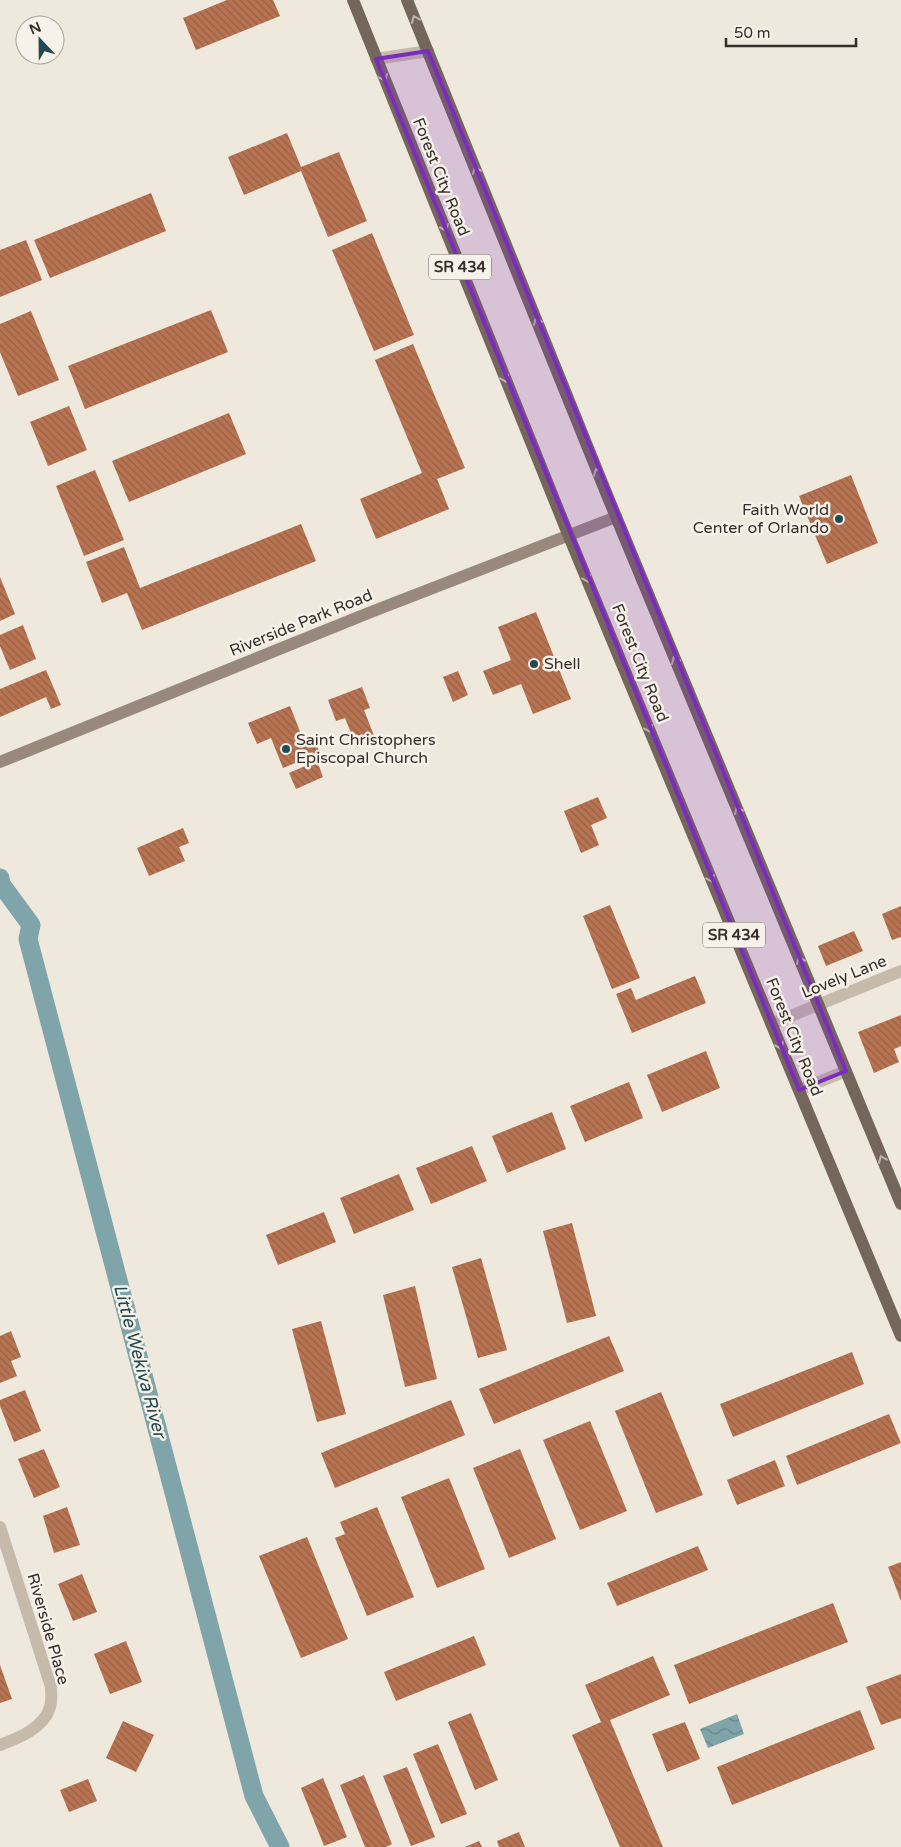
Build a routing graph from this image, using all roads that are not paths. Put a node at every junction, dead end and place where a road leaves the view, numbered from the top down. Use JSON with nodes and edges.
{"nodes":[{"id":1,"x":353,"y":0,"type":"edge"},
{"id":2,"x":407,"y":0,"type":"edge"},
{"id":3,"x":428,"y":52,"type":"junction"},
{"id":4,"x":376,"y":59,"type":"junction"},
{"id":5,"x":616,"y":517,"type":"junction"},
{"id":6,"x":568,"y":534,"type":"junction"},
{"id":7,"x":0,"y":762,"type":"edge"},
{"id":8,"x":901,"y":971,"type":"edge"},
{"id":9,"x":818,"y":1004,"type":"junction"},
{"id":10,"x":771,"y":1024,"type":"junction"},
{"id":11,"x":846,"y":1071,"type":"junction"},
{"id":12,"x":799,"y":1090,"type":"junction"},
{"id":13,"x":901,"y":1204,"type":"edge"},
{"id":14,"x":901,"y":1336,"type":"edge"},
{"id":15,"x":0,"y":1527,"type":"edge"},
{"id":16,"x":0,"y":1745,"type":"edge"}],
"edges":[{"from":1,"to":4,"type":"main road","name":"Forest City Road","number":"SR 434"},
{"from":3,"to":2,"type":"main road","name":"Forest City Road","number":"SR 434","one_way":true},
{"from":3,"to":4,"type":"street"},
{"from":5,"to":3,"type":"main road","name":"Forest City Road","number":"SR 434","one_way":true},
{"from":4,"to":6,"type":"main road","name":"Forest City Road","number":"SR 434","one_way":true},
{"from":5,"to":6,"type":"street","name":"Riverside Park Road"},
{"from":9,"to":5,"type":"main road","name":"Forest City Road","number":"SR 434","one_way":true},
{"from":6,"to":7,"type":"street","name":"Riverside Park Road"},
{"from":6,"to":10,"type":"main road","name":"Forest City Road","number":"SR 434","one_way":true},
{"from":8,"to":9,"type":"street","name":"Lovely Lane"},
{"from":9,"to":10,"type":"street","name":"Lovely Lane"},
{"from":9,"to":11,"type":"main road","name":"Forest City Road","number":"SR 434"},
{"from":10,"to":12,"type":"main road","name":"Forest City Road","number":"SR 434","one_way":true},
{"from":11,"to":12,"type":"street"},
{"from":13,"to":11,"type":"main road","name":"Forest City Road","number":"SR 434","one_way":true},
{"from":12,"to":14,"type":"main road","name":"Forest City Road","number":"SR 434"},
{"from":15,"to":16,"type":"street","name":"Riverside Place"}]}
